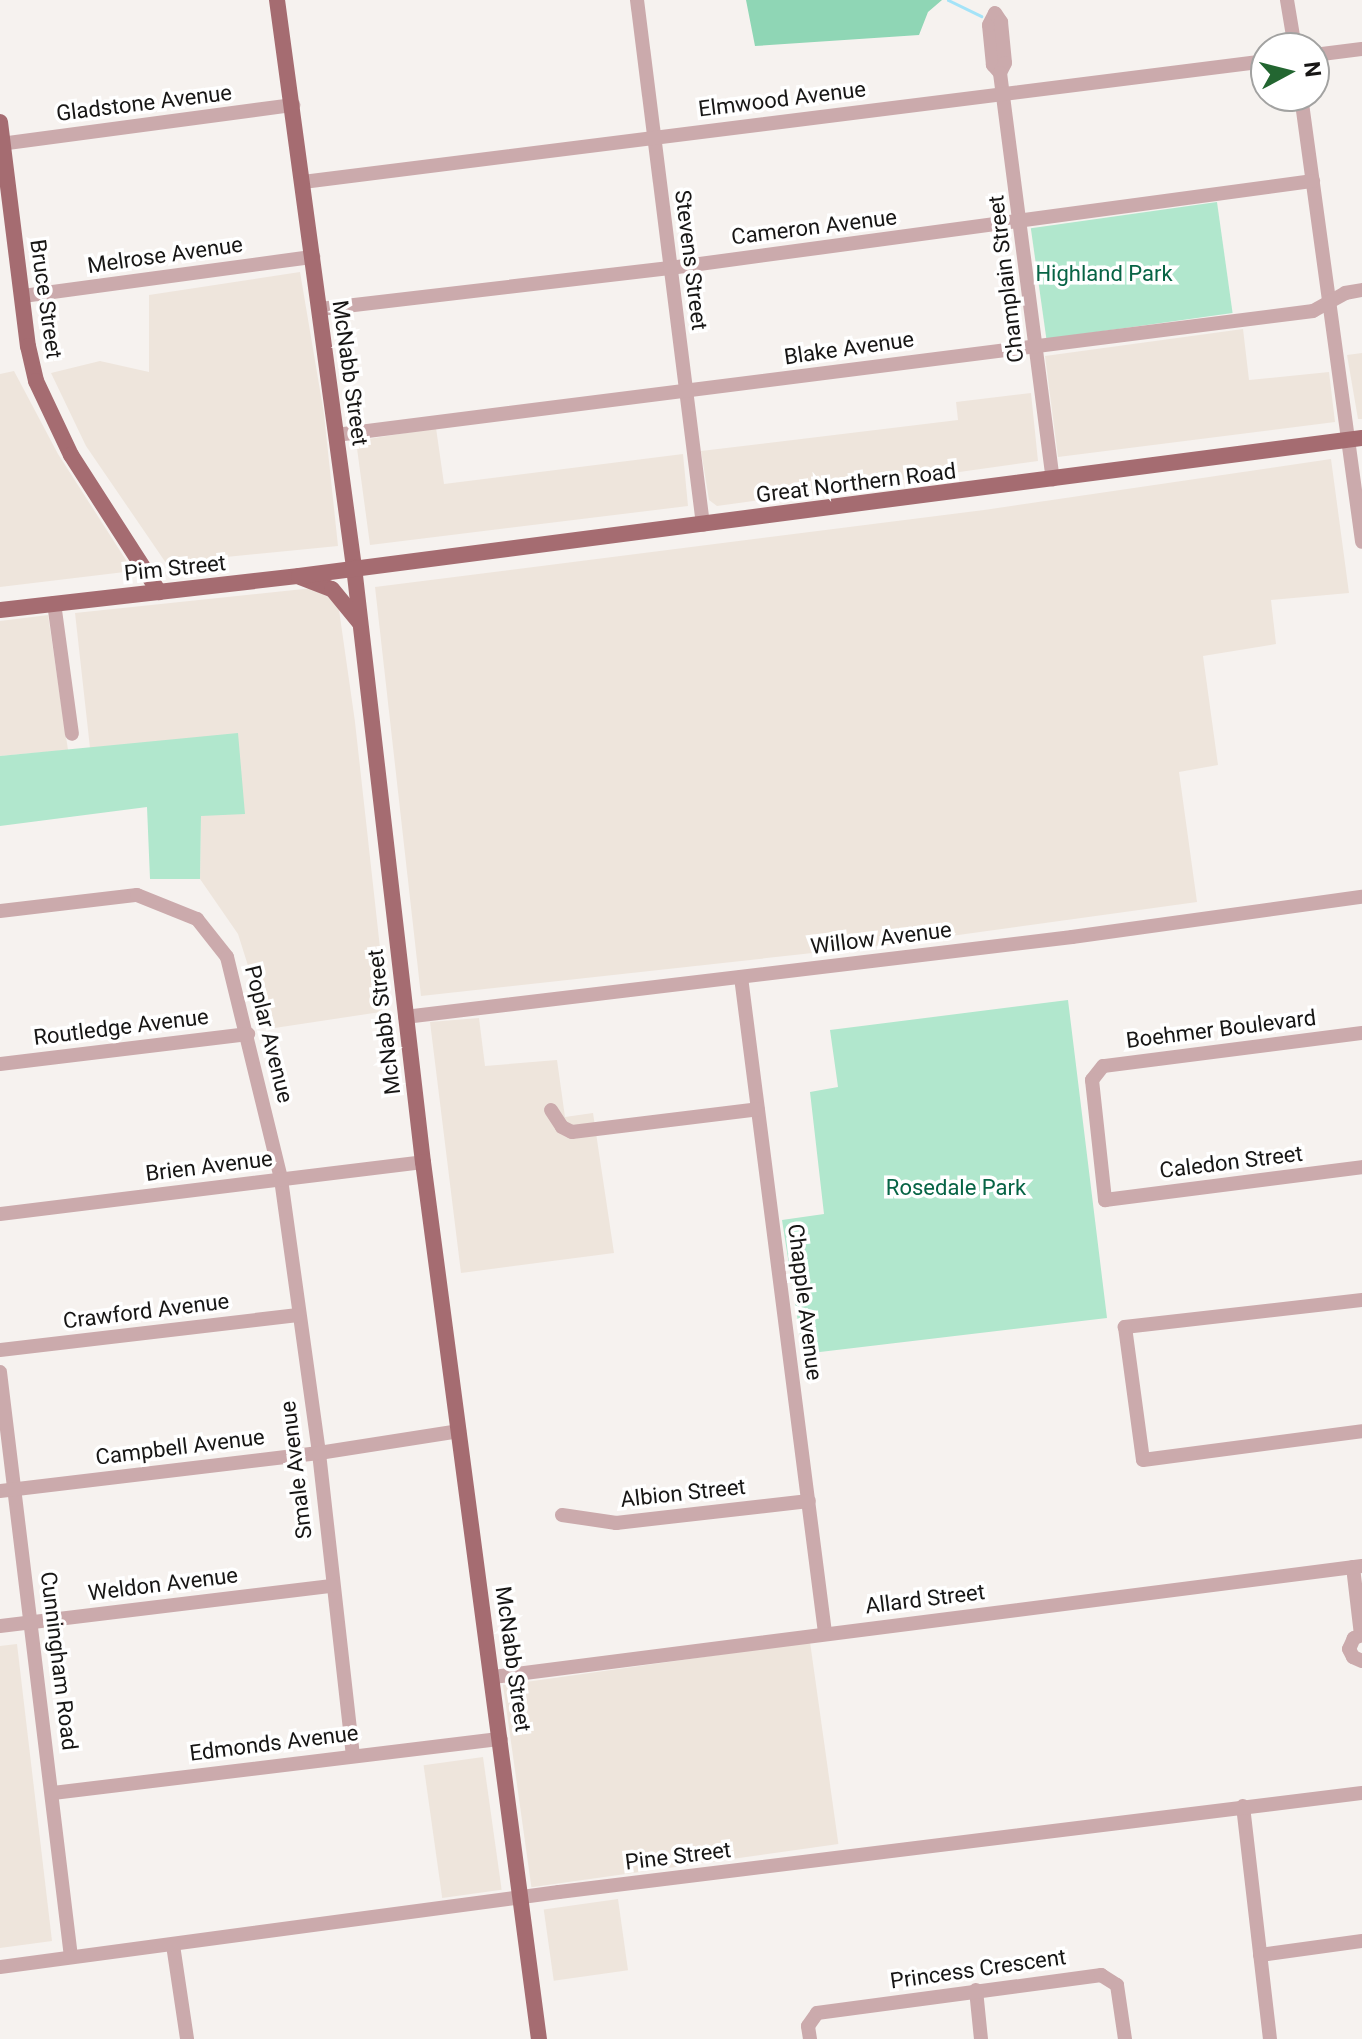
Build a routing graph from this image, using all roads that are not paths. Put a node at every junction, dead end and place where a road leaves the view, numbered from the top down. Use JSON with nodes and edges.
{"nodes":[{"id":1,"x":277,"y":0,"type":"edge"},
{"id":2,"x":637,"y":0,"type":"edge"},
{"id":3,"x":1287,"y":0,"type":"edge"},
{"id":4,"x":995,"y":6,"type":"edge"},
{"id":5,"x":1292,"y":32,"type":"edge"},
{"id":6,"x":1362,"y":49,"type":"edge"},
{"id":7,"x":1330,"y":53,"type":"edge"},
{"id":8,"x":1250,"y":63,"type":"edge"},
{"id":9,"x":1004,"y":93,"type":"junction"},
{"id":10,"x":293,"y":105,"type":"junction"},
{"id":11,"x":1303,"y":112,"type":"edge"},
{"id":12,"x":0,"y":122,"type":"edge"},
{"id":13,"x":654,"y":138,"type":"junction"},
{"id":14,"x":1,"y":143,"type":"edge"},
{"id":15,"x":1313,"y":181,"type":"junction"},
{"id":16,"x":303,"y":182,"type":"junction"},
{"id":17,"x":1022,"y":222,"type":"junction"},
{"id":18,"x":313,"y":257,"type":"junction"},
{"id":19,"x":670,"y":268,"type":"junction"},
{"id":20,"x":1362,"y":290,"type":"edge"},
{"id":21,"x":23,"y":296,"type":"junction"},
{"id":22,"x":1330,"y":301,"type":"junction"},
{"id":23,"x":320,"y":309,"type":"junction"},
{"id":24,"x":1036,"y":346,"type":"junction"},
{"id":25,"x":686,"y":392,"type":"junction"},
{"id":26,"x":336,"y":435,"type":"junction"},
{"id":27,"x":1355,"y":438,"type":"edge"},
{"id":28,"x":1053,"y":480,"type":"junction"},
{"id":29,"x":703,"y":525,"type":"junction"},
{"id":30,"x":1362,"y":542,"type":"edge"},
{"id":31,"x":354,"y":567,"type":"junction"},
{"id":32,"x":299,"y":576,"type":"junction"},
{"id":33,"x":159,"y":592,"type":"junction"},
{"id":34,"x":54,"y":603,"type":"junction"},
{"id":35,"x":0,"y":610,"type":"edge"},
{"id":36,"x":361,"y":624,"type":"junction"},
{"id":37,"x":72,"y":734,"type":"dead end"},
{"id":38,"x":1362,"y":897,"type":"edge"},
{"id":39,"x":0,"y":911,"type":"edge"},
{"id":40,"x":741,"y":977,"type":"junction"},
{"id":41,"x":405,"y":1017,"type":"junction"},
{"id":42,"x":1362,"y":1033,"type":"edge"},
{"id":43,"x":248,"y":1034,"type":"junction"},
{"id":44,"x":0,"y":1064,"type":"edge"},
{"id":45,"x":758,"y":1109,"type":"junction"},
{"id":46,"x":551,"y":1110,"type":"dead end"},
{"id":47,"x":423,"y":1162,"type":"junction"},
{"id":48,"x":1362,"y":1167,"type":"edge"},
{"id":49,"x":281,"y":1179,"type":"junction"},
{"id":50,"x":1105,"y":1200,"type":"joint"},
{"id":51,"x":0,"y":1214,"type":"edge"},
{"id":52,"x":1362,"y":1300,"type":"edge"},
{"id":53,"x":298,"y":1315,"type":"junction"},
{"id":54,"x":0,"y":1350,"type":"edge"},
{"id":55,"x":0,"y":1372,"type":"edge"},
{"id":56,"x":459,"y":1431,"type":"junction"},
{"id":57,"x":1362,"y":1431,"type":"edge"},
{"id":58,"x":319,"y":1453,"type":"junction"},
{"id":59,"x":8,"y":1490,"type":"edge"},
{"id":60,"x":809,"y":1501,"type":"junction"},
{"id":61,"x":562,"y":1515,"type":"dead end"},
{"id":62,"x":1357,"y":1566,"type":"edge"},
{"id":63,"x":332,"y":1586,"type":"junction"},
{"id":64,"x":33,"y":1622,"type":"junction"},
{"id":65,"x":0,"y":1626,"type":"edge"},
{"id":66,"x":825,"y":1633,"type":"junction"},
{"id":67,"x":1362,"y":1635,"type":"edge"},
{"id":68,"x":1362,"y":1661,"type":"edge"},
{"id":69,"x":493,"y":1677,"type":"junction"},
{"id":70,"x":501,"y":1739,"type":"junction"},
{"id":71,"x":353,"y":1755,"type":"junction"},
{"id":72,"x":53,"y":1793,"type":"junction"},
{"id":73,"x":1362,"y":1793,"type":"edge"},
{"id":74,"x":1243,"y":1806,"type":"junction"},
{"id":75,"x":520,"y":1898,"type":"junction"},
{"id":76,"x":1362,"y":1941,"type":"edge"},
{"id":77,"x":173,"y":1945,"type":"junction"},
{"id":78,"x":1260,"y":1955,"type":"junction"},
{"id":79,"x":71,"y":1957,"type":"junction"},
{"id":80,"x":0,"y":1967,"type":"edge"},
{"id":81,"x":976,"y":1990,"type":"junction"},
{"id":82,"x":187,"y":2039,"type":"edge"},
{"id":83,"x":539,"y":2039,"type":"edge"},
{"id":84,"x":810,"y":2039,"type":"edge"},
{"id":85,"x":981,"y":2039,"type":"edge"},
{"id":86,"x":1125,"y":2039,"type":"edge"},
{"id":87,"x":1270,"y":2039,"type":"edge"}],
"edges":[{"from":1,"to":10,"type":"main road","name":"McNabb Street"},
{"from":2,"to":13,"type":"street","name":"Stevens Street"},
{"from":3,"to":5,"type":"street"},
{"from":4,"to":9,"type":"street","name":"Champlain Street"},
{"from":6,"to":7,"type":"street"},
{"from":8,"to":9,"type":"street","name":"Elmwood Avenue"},
{"from":9,"to":13,"type":"street","name":"Elmwood Avenue"},
{"from":9,"to":17,"type":"street","name":"Champlain Street"},
{"from":10,"to":14,"type":"street","name":"Gladstone Avenue"},
{"from":10,"to":16,"type":"main road","name":"McNabb Street"},
{"from":11,"to":15,"type":"street"},
{"from":12,"to":14,"type":"main road","name":"Bruce Street"},
{"from":13,"to":16,"type":"street","name":"Elmwood Avenue"},
{"from":13,"to":19,"type":"street","name":"Stevens Street"},
{"from":14,"to":21,"type":"main road","name":"Bruce Street"},
{"from":15,"to":17,"type":"street","name":"Cameron Avenue"},
{"from":15,"to":22,"type":"street"},
{"from":16,"to":18,"type":"main road","name":"McNabb Street"},
{"from":17,"to":19,"type":"street","name":"Cameron Avenue"},
{"from":17,"to":24,"type":"street","name":"Champlain Street"},
{"from":18,"to":21,"type":"street","name":"Melrose Avenue"},
{"from":18,"to":23,"type":"main road","name":"McNabb Street"},
{"from":19,"to":23,"type":"street","name":"Cameron Avenue"},
{"from":19,"to":25,"type":"street","name":"Stevens Street"},
{"from":20,"to":22,"type":"street","name":"Blake Avenue"},
{"from":21,"to":33,"type":"main road","name":"Bruce Street"},
{"from":22,"to":24,"type":"street","name":"Blake Avenue"},
{"from":22,"to":27,"type":"street"},
{"from":23,"to":26,"type":"main road","name":"McNabb Street"},
{"from":24,"to":25,"type":"street","name":"Blake Avenue"},
{"from":24,"to":28,"type":"street","name":"Champlain Street"},
{"from":25,"to":26,"type":"street","name":"Blake Avenue"},
{"from":25,"to":29,"type":"street","name":"Stevens Street"},
{"from":26,"to":31,"type":"main road","name":"McNabb Street"},
{"from":27,"to":28,"type":"main road","name":"Great Northern Road"},
{"from":27,"to":30,"type":"street"},
{"from":28,"to":29,"type":"main road","name":"Great Northern Road"},
{"from":29,"to":31,"type":"main road","name":"Great Northern Road"},
{"from":31,"to":32,"type":"main road","name":"Pim Street"},
{"from":31,"to":36,"type":"main road","name":"McNabb Street"},
{"from":32,"to":33,"type":"main road","name":"Pim Street"},
{"from":32,"to":36,"type":"main road"},
{"from":33,"to":34,"type":"main road","name":"Pim Street"},
{"from":34,"to":35,"type":"main road","name":"Pim Street"},
{"from":34,"to":37,"type":"street"},
{"from":36,"to":41,"type":"main road","name":"McNabb Street"},
{"from":38,"to":40,"type":"street","name":"Willow Avenue"},
{"from":39,"to":43,"type":"street","name":"Poplar Avenue"},
{"from":40,"to":41,"type":"street","name":"Willow Avenue"},
{"from":40,"to":45,"type":"street","name":"Chapple Avenue"},
{"from":41,"to":47,"type":"main road","name":"McNabb Street"},
{"from":42,"to":50,"type":"street","name":"Boehmer Boulevard"},
{"from":43,"to":44,"type":"street","name":"Routledge Avenue"},
{"from":43,"to":49,"type":"street","name":"Poplar Avenue"},
{"from":45,"to":46,"type":"street"},
{"from":45,"to":60,"type":"street","name":"Chapple Avenue"},
{"from":47,"to":49,"type":"street","name":"Brien Avenue"},
{"from":47,"to":56,"type":"main road","name":"McNabb Street"},
{"from":48,"to":50,"type":"street","name":"Caledon Street"},
{"from":49,"to":51,"type":"street","name":"Brien Avenue"},
{"from":49,"to":53,"type":"street","name":"Smale Avenue"},
{"from":52,"to":57,"type":"street"},
{"from":53,"to":54,"type":"street","name":"Crawford Avenue"},
{"from":53,"to":58,"type":"street","name":"Smale Avenue"},
{"from":55,"to":59,"type":"street","name":"Cunningham Road"},
{"from":56,"to":58,"type":"street","name":"Campbell Avenue"},
{"from":56,"to":69,"type":"main road","name":"McNabb Street"},
{"from":58,"to":59,"type":"street","name":"Campbell Avenue"},
{"from":58,"to":63,"type":"street","name":"Smale Avenue"},
{"from":59,"to":64,"type":"street","name":"Cunningham Road"},
{"from":60,"to":61,"type":"street","name":"Albion Street"},
{"from":60,"to":66,"type":"street","name":"Chapple Avenue"},
{"from":62,"to":66,"type":"street","name":"Allard Street"},
{"from":62,"to":67,"type":"street"},
{"from":63,"to":64,"type":"street","name":"Weldon Avenue"},
{"from":63,"to":71,"type":"street","name":"Smale Avenue"},
{"from":64,"to":65,"type":"street","name":"Weldon Avenue"},
{"from":64,"to":72,"type":"street","name":"Cunningham Road"},
{"from":66,"to":69,"type":"street","name":"Allard Street"},
{"from":67,"to":68,"type":"street"},
{"from":69,"to":70,"type":"main road","name":"McNabb Street"},
{"from":70,"to":71,"type":"street","name":"Edmonds Avenue"},
{"from":70,"to":75,"type":"main road","name":"McNabb Street"},
{"from":71,"to":72,"type":"street","name":"Edmonds Avenue"},
{"from":72,"to":79,"type":"street","name":"Cunningham Road"},
{"from":73,"to":74,"type":"street","name":"Pine Street"},
{"from":74,"to":75,"type":"street","name":"Pine Street"},
{"from":74,"to":78,"type":"street"},
{"from":75,"to":77,"type":"street","name":"Pine Street"},
{"from":75,"to":83,"type":"main road","name":"McNabb Street"},
{"from":76,"to":78,"type":"street"},
{"from":77,"to":79,"type":"street","name":"Pine Street"},
{"from":77,"to":82,"type":"street"},
{"from":78,"to":87,"type":"street"},
{"from":79,"to":80,"type":"street","name":"Pine Street"},
{"from":81,"to":84,"type":"street","name":"Princess Crescent"},
{"from":81,"to":85,"type":"street"},
{"from":81,"to":86,"type":"street","name":"Princess Crescent"}]}
